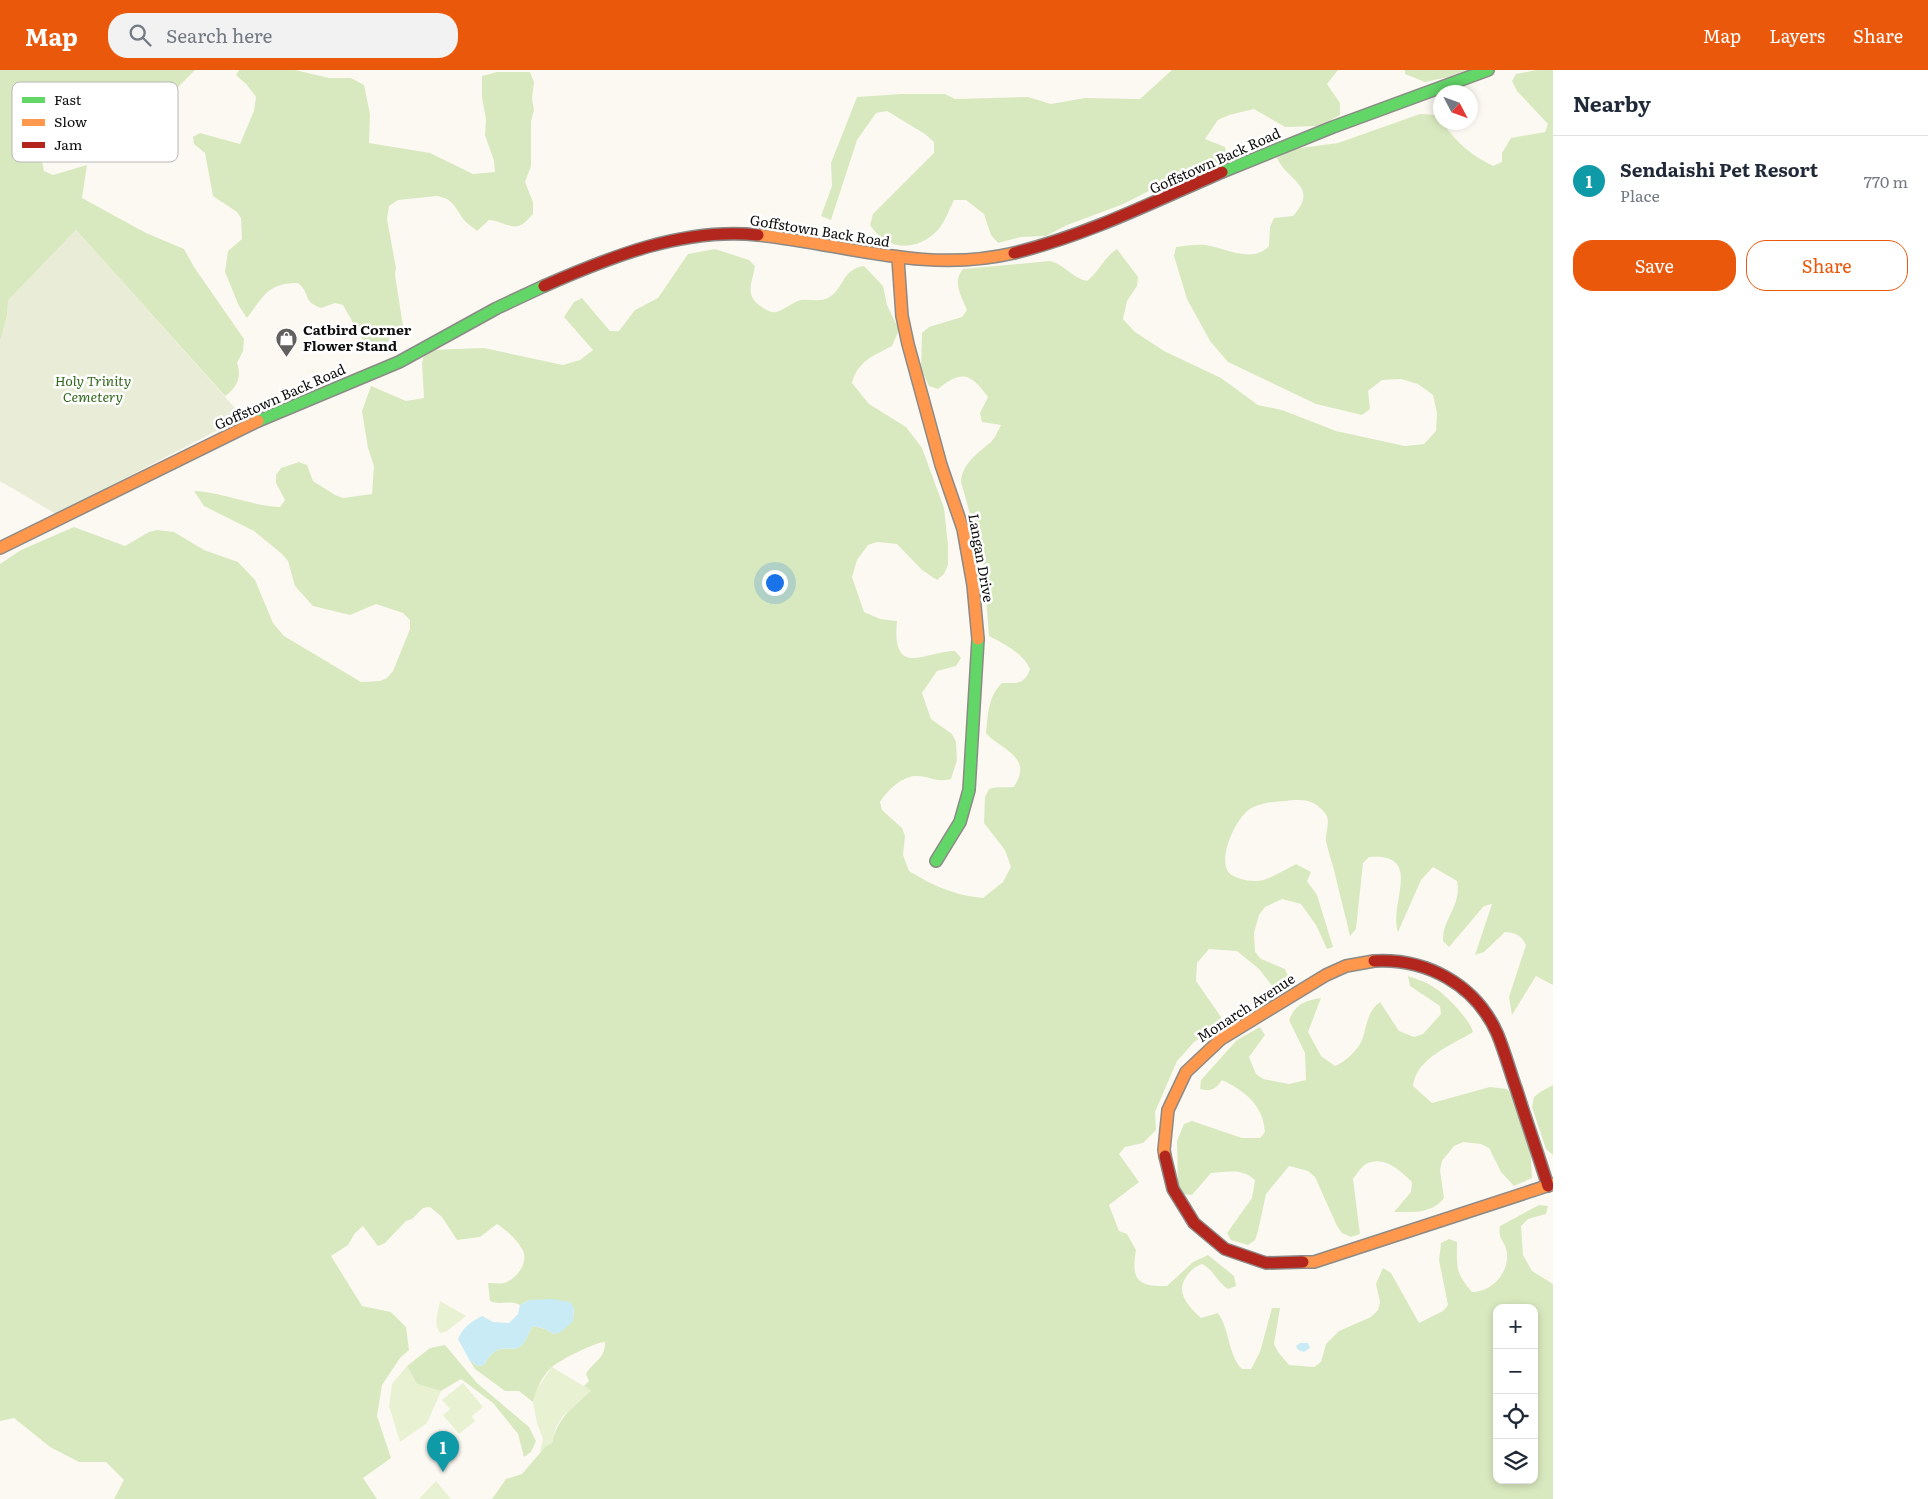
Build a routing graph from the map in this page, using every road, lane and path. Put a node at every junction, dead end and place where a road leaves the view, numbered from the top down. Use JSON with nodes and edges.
{"nodes":[{"id":1,"x":1488,"y":70,"type":"edge"},
{"id":2,"x":898,"y":259,"type":"junction"},
{"id":3,"x":0,"y":548,"type":"edge"},
{"id":4,"x":936,"y":862,"type":"dead end"},
{"id":5,"x":1551,"y":1185,"type":"edge"}],
"edges":[{"from":1,"to":2,"type":"street","name":"Goffstown Back Road"},
{"from":2,"to":3,"type":"street","name":"Goffstown Back Road"},
{"from":2,"to":4,"type":"street","name":"Langan Drive"},
{"from":5,"to":5,"type":"street","name":"Monarch Avenue"}]}
